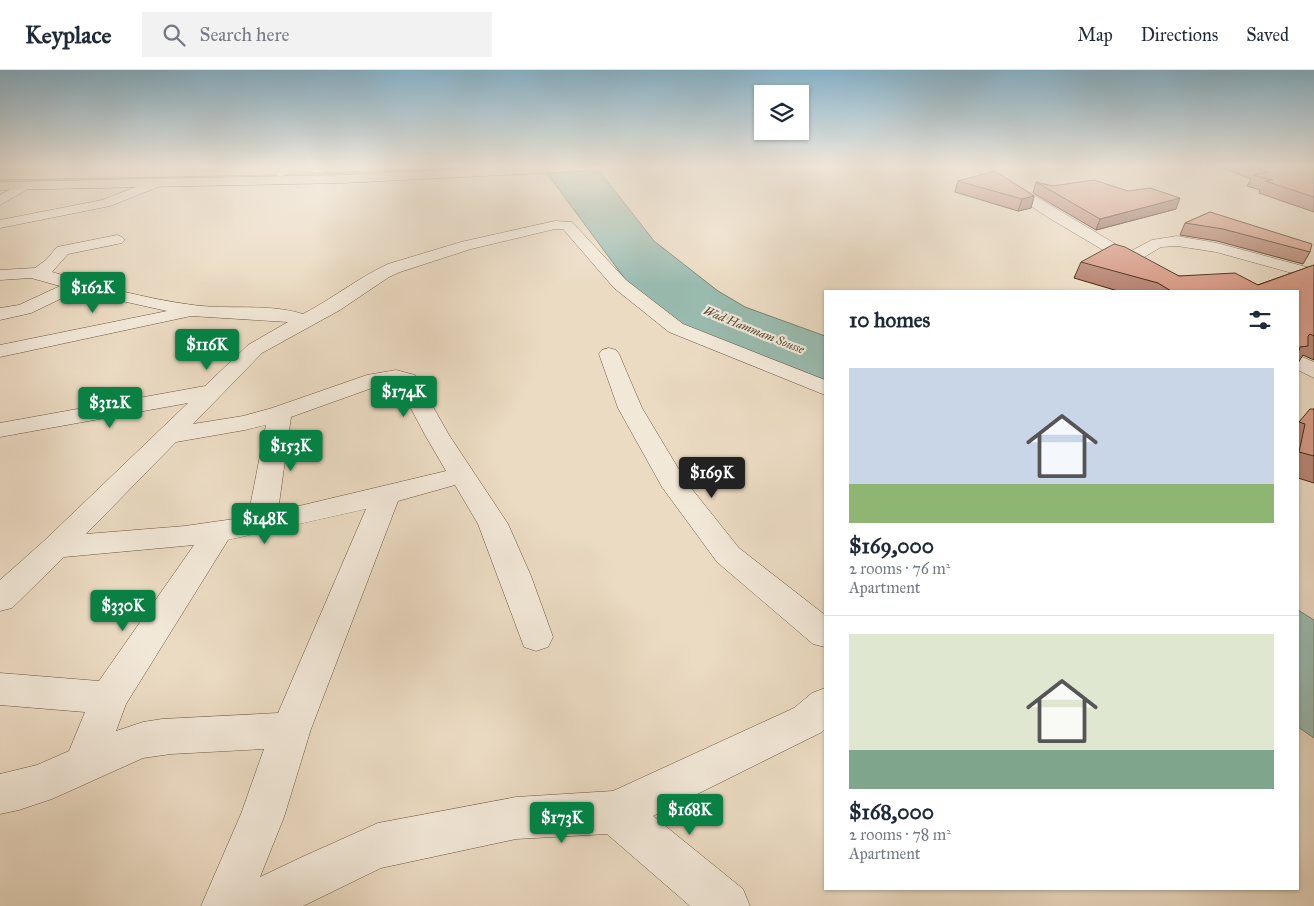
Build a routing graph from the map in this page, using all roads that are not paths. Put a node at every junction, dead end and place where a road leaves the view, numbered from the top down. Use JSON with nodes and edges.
{"nodes":[{"id":1,"x":90,"y":206,"type":"edge"},
{"id":2,"x":1042,"y":206,"type":"edge"},
{"id":3,"x":0,"y":224,"type":"edge"},
{"id":4,"x":117,"y":240,"type":"dead end"},
{"id":5,"x":1130,"y":260,"type":"junction"},
{"id":6,"x":38,"y":274,"type":"junction"},
{"id":7,"x":1314,"y":274,"type":"edge"},
{"id":8,"x":0,"y":275,"type":"edge"},
{"id":9,"x":76,"y":285,"type":"junction"},
{"id":10,"x":1182,"y":290,"type":"edge"},
{"id":11,"x":193,"y":311,"type":"junction"},
{"id":12,"x":0,"y":314,"type":"edge"},
{"id":13,"x":304,"y":321,"type":"junction"},
{"id":14,"x":0,"y":350,"type":"edge"},
{"id":15,"x":609,"y":354,"type":"dead end"},
{"id":16,"x":1299,"y":362,"type":"edge"},
{"id":17,"x":1314,"y":371,"type":"edge"},
{"id":18,"x":824,"y":388,"type":"edge"},
{"id":19,"x":213,"y":391,"type":"junction"},
{"id":20,"x":280,"y":413,"type":"junction"},
{"id":21,"x":0,"y":430,"type":"edge"},
{"id":22,"x":167,"y":436,"type":"junction"},
{"id":23,"x":462,"y":475,"type":"junction"},
{"id":24,"x":386,"y":495,"type":"junction"},
{"id":25,"x":262,"y":524,"type":"junction"},
{"id":26,"x":219,"y":531,"type":"junction"},
{"id":27,"x":56,"y":547,"type":"junction"},
{"id":28,"x":4,"y":591,"type":"edge"},
{"id":29,"x":824,"y":633,"type":"edge"},
{"id":30,"x":536,"y":637,"type":"dead end"},
{"id":31,"x":0,"y":689,"type":"edge"},
{"id":32,"x":109,"y":698,"type":"junction"},
{"id":33,"x":824,"y":705,"type":"edge"},
{"id":34,"x":291,"y":729,"type":"junction"},
{"id":35,"x":85,"y":762,"type":"junction"},
{"id":36,"x":0,"y":794,"type":"edge"},
{"id":37,"x":615,"y":812,"type":"junction"},
{"id":38,"x":225,"y":906,"type":"edge"},
{"id":39,"x":254,"y":906,"type":"edge"},
{"id":40,"x":726,"y":906,"type":"edge"}],
"edges":[{"from":1,"to":3,"type":"street"},
{"from":2,"to":5,"type":"street"},
{"from":4,"to":6,"type":"street"},
{"from":5,"to":7,"type":"street"},
{"from":5,"to":10,"type":"street"},
{"from":6,"to":8,"type":"street"},
{"from":6,"to":9,"type":"street"},
{"from":9,"to":11,"type":"street"},
{"from":9,"to":12,"type":"street"},
{"from":11,"to":13,"type":"street"},
{"from":11,"to":14,"type":"street"},
{"from":13,"to":18,"type":"street"},
{"from":13,"to":19,"type":"street"},
{"from":15,"to":29,"type":"street"},
{"from":16,"to":17,"type":"street"},
{"from":19,"to":21,"type":"street"},
{"from":19,"to":22,"type":"street"},
{"from":20,"to":22,"type":"street"},
{"from":20,"to":23,"type":"street"},
{"from":20,"to":25,"type":"street"},
{"from":22,"to":27,"type":"street"},
{"from":23,"to":24,"type":"street"},
{"from":23,"to":30,"type":"street"},
{"from":24,"to":25,"type":"street"},
{"from":24,"to":34,"type":"street"},
{"from":25,"to":26,"type":"street"},
{"from":26,"to":27,"type":"street"},
{"from":26,"to":32,"type":"street"},
{"from":27,"to":28,"type":"street"},
{"from":31,"to":32,"type":"street"},
{"from":32,"to":35,"type":"street"},
{"from":33,"to":37,"type":"street"},
{"from":34,"to":35,"type":"street"},
{"from":34,"to":38,"type":"street"},
{"from":35,"to":36,"type":"street"},
{"from":37,"to":39,"type":"street"},
{"from":37,"to":40,"type":"street"}]}
